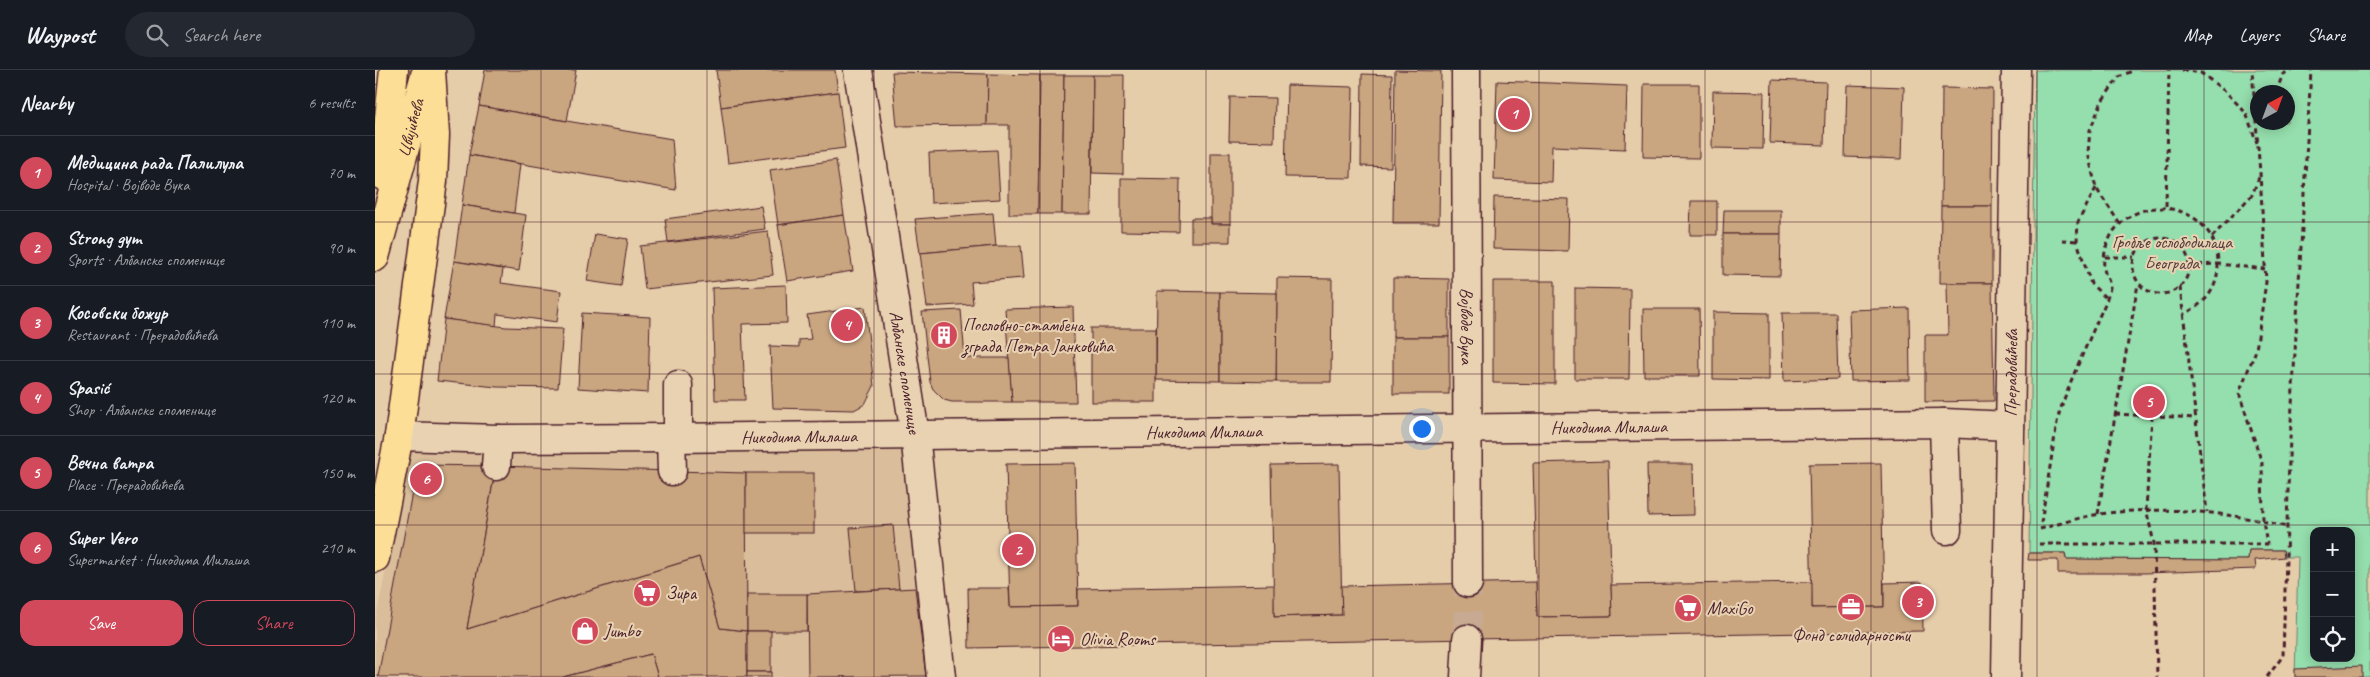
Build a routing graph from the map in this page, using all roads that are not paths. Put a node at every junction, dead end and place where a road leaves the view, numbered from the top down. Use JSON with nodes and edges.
{"nodes":[{"id":1,"x":389,"y":70,"type":"edge"},
{"id":2,"x":394,"y":70,"type":"edge"},
{"id":3,"x":426,"y":70,"type":"edge"},
{"id":4,"x":431,"y":70,"type":"edge"},
{"id":5,"x":858,"y":70,"type":"edge"},
{"id":6,"x":1466,"y":70,"type":"edge"},
{"id":7,"x":2016,"y":70,"type":"edge"},
{"id":8,"x":375,"y":108,"type":"edge"},
{"id":9,"x":376,"y":250,"type":"edge"},
{"id":10,"x":678,"y":385,"type":"dead end"},
{"id":11,"x":1945,"y":423,"type":"junction"},
{"id":12,"x":2010,"y":426,"type":"junction"},
{"id":13,"x":1469,"y":430,"type":"junction"},
{"id":14,"x":915,"y":435,"type":"junction"},
{"id":15,"x":399,"y":436,"type":"junction"},
{"id":16,"x":675,"y":438,"type":"junction"},
{"id":17,"x":499,"y":439,"type":"junction"},
{"id":18,"x":495,"y":466,"type":"dead end"},
{"id":19,"x":672,"y":471,"type":"dead end"},
{"id":20,"x":1947,"y":530,"type":"dead end"},
{"id":21,"x":375,"y":558,"type":"edge"},
{"id":22,"x":1469,"y":583,"type":"tunnel mouth"},
{"id":23,"x":1467,"y":639,"type":"tunnel mouth"},
{"id":24,"x":941,"y":677,"type":"edge"},
{"id":25,"x":1465,"y":677,"type":"edge"},
{"id":26,"x":2006,"y":677,"type":"edge"}],
"edges":[{"from":1,"to":8,"type":"main road"},
{"from":2,"to":9,"type":"main road","name":"Цвијићева"},
{"from":3,"to":9,"type":"main road","name":"Цвијићева"},
{"from":4,"to":15,"type":"main road"},
{"from":5,"to":14,"type":"street","name":"Албанске споменице"},
{"from":6,"to":13,"type":"street","name":"Војводе Вука"},
{"from":7,"to":12,"type":"street","name":"Прерадовићева"},
{"from":10,"to":16,"type":"street"},
{"from":11,"to":12,"type":"street","name":"Никодима Милаша"},
{"from":11,"to":13,"type":"street","name":"Никодима Милаша"},
{"from":11,"to":20,"type":"street"},
{"from":12,"to":26,"type":"street","name":"Прерадовићева"},
{"from":13,"to":14,"type":"street","name":"Никодима Милаша"},
{"from":13,"to":22,"type":"street","name":"Војводе Вука"},
{"from":14,"to":16,"type":"street","name":"Никодима Милаша"},
{"from":14,"to":24,"type":"street","name":"Албанске споменице"},
{"from":15,"to":17,"type":"street","name":"Никодима Милаша"},
{"from":15,"to":21,"type":"main road"},
{"from":16,"to":17,"type":"street","name":"Никодима Милаша"},
{"from":16,"to":19,"type":"street"},
{"from":17,"to":18,"type":"street"},
{"from":23,"to":25,"type":"street"}]}
